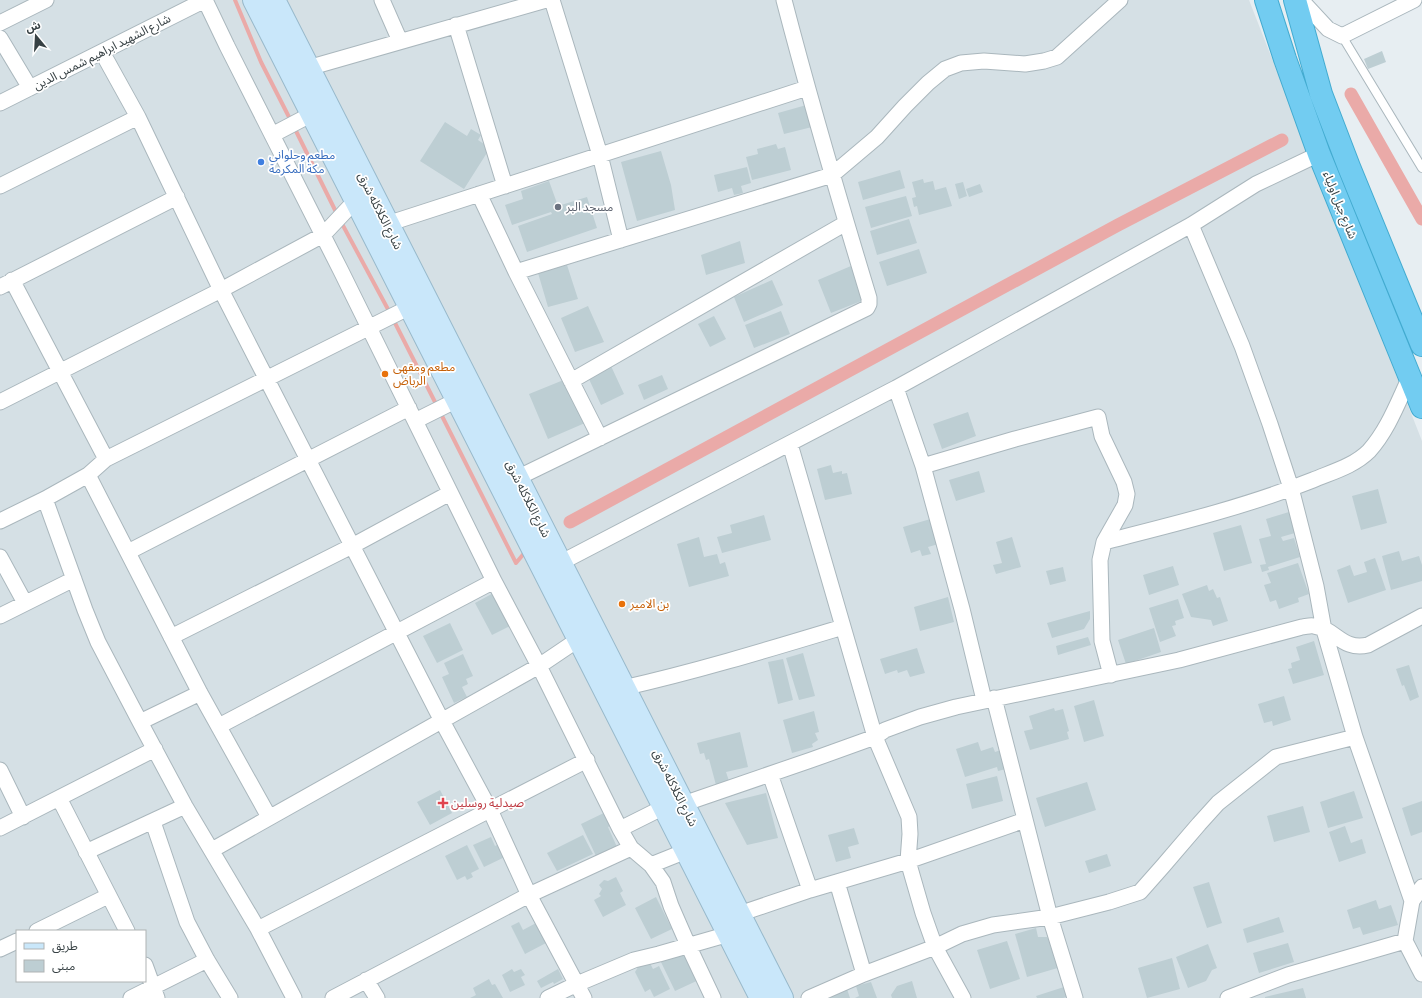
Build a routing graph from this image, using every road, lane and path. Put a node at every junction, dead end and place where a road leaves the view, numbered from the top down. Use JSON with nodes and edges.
{"nodes":[{"id":1,"x":46,"y":0,"type":"edge"},
{"id":2,"x":205,"y":0,"type":"edge"},
{"id":3,"x":254,"y":0,"type":"edge"},
{"id":4,"x":274,"y":0,"type":"edge"},
{"id":5,"x":382,"y":0,"type":"edge"},
{"id":6,"x":546,"y":0,"type":"edge"},
{"id":7,"x":552,"y":0,"type":"edge"},
{"id":8,"x":784,"y":0,"type":"edge"},
{"id":9,"x":1120,"y":0,"type":"edge"},
{"id":10,"x":1266,"y":0,"type":"edge"},
{"id":11,"x":1295,"y":0,"type":"edge"},
{"id":12,"x":1300,"y":0,"type":"edge"},
{"id":13,"x":1414,"y":0,"type":"edge"},
{"id":14,"x":0,"y":23,"type":"edge"},
{"id":15,"x":456,"y":26,"type":"junction"},
{"id":16,"x":1342,"y":36,"type":"junction"},
{"id":17,"x":0,"y":38,"type":"edge"},
{"id":18,"x":400,"y":41,"type":"junction"},
{"id":19,"x":102,"y":52,"type":"junction"},
{"id":20,"x":308,"y":68,"type":"junction"},
{"id":21,"x":30,"y":88,"type":"junction"},
{"id":22,"x":807,"y":88,"type":"junction"},
{"id":23,"x":0,"y":103,"type":"edge"},
{"id":24,"x":312,"y":114,"type":"junction"},
{"id":25,"x":138,"y":117,"type":"junction"},
{"id":26,"x":272,"y":135,"type":"junction"},
{"id":27,"x":1319,"y":154,"type":"junction"},
{"id":28,"x":600,"y":155,"type":"junction"},
{"id":29,"x":1422,"y":168,"type":"edge"},
{"id":30,"x":832,"y":175,"type":"junction"},
{"id":31,"x":0,"y":186,"type":"edge"},
{"id":32,"x":505,"y":186,"type":"junction"},
{"id":33,"x":479,"y":194,"type":"junction"},
{"id":34,"x":177,"y":197,"type":"junction"},
{"id":35,"x":356,"y":200,"type":"junction"},
{"id":36,"x":387,"y":224,"type":"junction"},
{"id":37,"x":846,"y":224,"type":"junction"},
{"id":38,"x":1191,"y":225,"type":"junction"},
{"id":39,"x":323,"y":235,"type":"junction"},
{"id":40,"x":621,"y":240,"type":"junction"},
{"id":41,"x":516,"y":272,"type":"junction"},
{"id":42,"x":6,"y":284,"type":"edge"},
{"id":43,"x":221,"y":290,"type":"junction"},
{"id":44,"x":410,"y":306,"type":"junction"},
{"id":45,"x":369,"y":328,"type":"junction"},
{"id":46,"x":1422,"y":344,"type":"edge"},
{"id":47,"x":60,"y":372,"type":"junction"},
{"id":48,"x":1410,"y":377,"type":"junction"},
{"id":49,"x":267,"y":378,"type":"junction"},
{"id":50,"x":571,"y":381,"type":"junction"},
{"id":51,"x":896,"y":388,"type":"junction"},
{"id":52,"x":458,"y":400,"type":"junction"},
{"id":53,"x":0,"y":402,"type":"edge"},
{"id":54,"x":1422,"y":406,"type":"edge"},
{"id":55,"x":409,"y":408,"type":"junction"},
{"id":56,"x":415,"y":422,"type":"junction"},
{"id":57,"x":600,"y":438,"type":"junction"},
{"id":58,"x":790,"y":444,"type":"junction"},
{"id":59,"x":106,"y":459,"type":"junction"},
{"id":60,"x":308,"y":460,"type":"junction"},
{"id":61,"x":923,"y":466,"type":"junction"},
{"id":62,"x":88,"y":475,"type":"junction"},
{"id":63,"x":517,"y":478,"type":"junction"},
{"id":64,"x":1291,"y":488,"type":"junction"},
{"id":65,"x":450,"y":493,"type":"junction"},
{"id":66,"x":45,"y":499,"type":"junction"},
{"id":67,"x":0,"y":521,"type":"edge"},
{"id":68,"x":1104,"y":542,"type":"junction"},
{"id":69,"x":352,"y":546,"type":"junction"},
{"id":70,"x":128,"y":552,"type":"junction"},
{"id":71,"x":0,"y":557,"type":"edge"},
{"id":72,"x":560,"y":563,"type":"junction"},
{"id":73,"x":74,"y":579,"type":"junction"},
{"id":74,"x":494,"y":581,"type":"junction"},
{"id":75,"x":25,"y":603,"type":"junction"},
{"id":76,"x":0,"y":616,"type":"edge"},
{"id":77,"x":1422,"y":616,"type":"edge"},
{"id":78,"x":843,"y":627,"type":"junction"},
{"id":79,"x":1324,"y":630,"type":"junction"},
{"id":80,"x":397,"y":632,"type":"junction"},
{"id":81,"x":171,"y":637,"type":"junction"},
{"id":82,"x":579,"y":639,"type":"junction"},
{"id":83,"x":539,"y":666,"type":"junction"},
{"id":84,"x":1111,"y":675,"type":"junction"},
{"id":85,"x":623,"y":688,"type":"junction"},
{"id":86,"x":200,"y":693,"type":"junction"},
{"id":87,"x":989,"y":699,"type":"junction"},
{"id":88,"x":442,"y":721,"type":"junction"},
{"id":89,"x":140,"y":722,"type":"junction"},
{"id":90,"x":219,"y":726,"type":"junction"},
{"id":91,"x":874,"y":737,"type":"junction"},
{"id":92,"x":1355,"y":737,"type":"junction"},
{"id":93,"x":155,"y":749,"type":"junction"},
{"id":94,"x":586,"y":760,"type":"junction"},
{"id":95,"x":0,"y":770,"type":"edge"},
{"id":96,"x":770,"y":774,"type":"junction"},
{"id":97,"x":59,"y":798,"type":"junction"},
{"id":98,"x":673,"y":805,"type":"junction"},
{"id":99,"x":186,"y":806,"type":"junction"},
{"id":100,"x":490,"y":810,"type":"junction"},
{"id":101,"x":23,"y":817,"type":"junction"},
{"id":102,"x":269,"y":817,"type":"junction"},
{"id":103,"x":1025,"y":820,"type":"junction"},
{"id":104,"x":153,"y":822,"type":"junction"},
{"id":105,"x":0,"y":828,"type":"edge"},
{"id":106,"x":620,"y":830,"type":"junction"},
{"id":107,"x":631,"y":848,"type":"junction"},
{"id":108,"x":212,"y":850,"type":"junction"},
{"id":109,"x":686,"y":851,"type":"junction"},
{"id":110,"x":86,"y":852,"type":"junction"},
{"id":111,"x":908,"y":861,"type":"junction"},
{"id":112,"x":651,"y":865,"type":"junction"},
{"id":113,"x":837,"y":882,"type":"junction"},
{"id":114,"x":1422,"y":888,"type":"edge"},
{"id":115,"x":810,"y":890,"type":"junction"},
{"id":116,"x":529,"y":895,"type":"junction"},
{"id":117,"x":108,"y":896,"type":"junction"},
{"id":118,"x":1412,"y":901,"type":"junction"},
{"id":119,"x":739,"y":914,"type":"junction"},
{"id":120,"x":1050,"y":917,"type":"junction"},
{"id":121,"x":258,"y":929,"type":"junction"},
{"id":122,"x":39,"y":930,"type":"edge"},
{"id":123,"x":126,"y":930,"type":"edge"},
{"id":124,"x":729,"y":934,"type":"junction"},
{"id":125,"x":16,"y":941,"type":"edge"},
{"id":126,"x":1405,"y":941,"type":"junction"},
{"id":127,"x":688,"y":945,"type":"junction"},
{"id":128,"x":935,"y":947,"type":"junction"},
{"id":129,"x":0,"y":949,"type":"edge"},
{"id":130,"x":207,"y":960,"type":"junction"},
{"id":131,"x":146,"y":968,"type":"edge"},
{"id":132,"x":864,"y":974,"type":"junction"},
{"id":133,"x":1422,"y":974,"type":"edge"},
{"id":134,"x":366,"y":980,"type":"junction"},
{"id":135,"x":576,"y":984,"type":"junction"},
{"id":136,"x":155,"y":993,"type":"edge"},
{"id":137,"x":131,"y":998,"type":"edge"},
{"id":138,"x":230,"y":998,"type":"edge"},
{"id":139,"x":294,"y":998,"type":"edge"},
{"id":140,"x":333,"y":998,"type":"edge"},
{"id":141,"x":377,"y":998,"type":"edge"},
{"id":142,"x":548,"y":998,"type":"edge"},
{"id":143,"x":584,"y":998,"type":"edge"},
{"id":144,"x":713,"y":998,"type":"edge"},
{"id":145,"x":761,"y":998,"type":"edge"},
{"id":146,"x":782,"y":998,"type":"edge"},
{"id":147,"x":809,"y":998,"type":"edge"},
{"id":148,"x":963,"y":998,"type":"edge"},
{"id":149,"x":1075,"y":998,"type":"edge"},
{"id":150,"x":1228,"y":998,"type":"edge"}],
"edges":[{"from":1,"to":14,"type":"street"},
{"from":2,"to":19,"type":"street","name":"شارع الشهيد ابراهيم شمس الدين"},
{"from":2,"to":26,"type":"street"},
{"from":3,"to":24,"type":"street","name":"شارع الكلاكله شرق"},
{"from":4,"to":20,"type":"street","name":"شارع الكلاكله شرق"},
{"from":5,"to":18,"type":"street"},
{"from":6,"to":15,"type":"street"},
{"from":7,"to":28,"type":"street"},
{"from":8,"to":22,"type":"street"},
{"from":9,"to":30,"type":"street"},
{"from":10,"to":27,"type":"highway","name":"شارع جبل اولياء"},
{"from":11,"to":46,"type":"highway","name":"شارع جبل اولياء"},
{"from":12,"to":16,"type":"street"},
{"from":13,"to":16,"type":"street"},
{"from":15,"to":18,"type":"street"},
{"from":15,"to":32,"type":"street"},
{"from":16,"to":29,"type":"lane"},
{"from":17,"to":21,"type":"street"},
{"from":18,"to":20,"type":"street"},
{"from":19,"to":21,"type":"street","name":"شارع الشهيد ابراهيم شمس الدين"},
{"from":19,"to":25,"type":"street"},
{"from":20,"to":36,"type":"street","name":"شارع الكلاكله شرق"},
{"from":21,"to":23,"type":"street","name":"شارع الشهيد ابراهيم شمس الدين"},
{"from":22,"to":28,"type":"street"},
{"from":22,"to":30,"type":"street"},
{"from":24,"to":26,"type":"street"},
{"from":24,"to":35,"type":"street","name":"شارع الكلاكله شرق"},
{"from":25,"to":31,"type":"street"},
{"from":25,"to":34,"type":"street"},
{"from":26,"to":39,"type":"street"},
{"from":27,"to":38,"type":"street"},
{"from":27,"to":48,"type":"highway","name":"شارع جبل اولياء"},
{"from":28,"to":32,"type":"street"},
{"from":28,"to":40,"type":"street"},
{"from":30,"to":37,"type":"street"},
{"from":30,"to":40,"type":"street"},
{"from":32,"to":33,"type":"street"},
{"from":33,"to":36,"type":"street"},
{"from":33,"to":41,"type":"street"},
{"from":34,"to":42,"type":"street"},
{"from":34,"to":43,"type":"street"},
{"from":35,"to":39,"type":"street"},
{"from":35,"to":44,"type":"street","name":"شارع الكلاكله شرق"},
{"from":36,"to":63,"type":"street","name":"شارع الكلاكله شرق"},
{"from":37,"to":50,"type":"street"},
{"from":37,"to":57,"type":"street"},
{"from":38,"to":51,"type":"street"},
{"from":38,"to":64,"type":"street"},
{"from":39,"to":43,"type":"street"},
{"from":39,"to":45,"type":"street"},
{"from":40,"to":41,"type":"street"},
{"from":41,"to":50,"type":"street"},
{"from":42,"to":47,"type":"street"},
{"from":43,"to":47,"type":"street"},
{"from":43,"to":49,"type":"street"},
{"from":44,"to":45,"type":"street"},
{"from":44,"to":52,"type":"street","name":"شارع الكلاكله شرق"},
{"from":45,"to":49,"type":"street"},
{"from":45,"to":55,"type":"street"},
{"from":47,"to":53,"type":"street"},
{"from":47,"to":59,"type":"street"},
{"from":48,"to":54,"type":"highway","name":"شارع جبل اولياء"},
{"from":48,"to":64,"type":"street"},
{"from":49,"to":59,"type":"street"},
{"from":49,"to":60,"type":"street"},
{"from":50,"to":57,"type":"street"},
{"from":51,"to":58,"type":"street"},
{"from":51,"to":61,"type":"street"},
{"from":52,"to":56,"type":"street"},
{"from":52,"to":82,"type":"street","name":"شارع الكلاكله شرق"},
{"from":55,"to":56,"type":"street"},
{"from":55,"to":60,"type":"street"},
{"from":56,"to":65,"type":"street"},
{"from":57,"to":63,"type":"street"},
{"from":58,"to":72,"type":"street"},
{"from":58,"to":78,"type":"street"},
{"from":59,"to":62,"type":"street"},
{"from":60,"to":69,"type":"street"},
{"from":60,"to":70,"type":"street"},
{"from":61,"to":68,"type":"street"},
{"from":61,"to":87,"type":"street"},
{"from":62,"to":66,"type":"street"},
{"from":62,"to":70,"type":"street"},
{"from":63,"to":72,"type":"street","name":"شارع الكلاكله شرق"},
{"from":64,"to":68,"type":"street"},
{"from":64,"to":79,"type":"street"},
{"from":65,"to":69,"type":"street"},
{"from":65,"to":74,"type":"street"},
{"from":66,"to":67,"type":"street"},
{"from":66,"to":73,"type":"street"},
{"from":68,"to":84,"type":"street"},
{"from":69,"to":80,"type":"street"},
{"from":69,"to":81,"type":"street"},
{"from":70,"to":81,"type":"street"},
{"from":71,"to":75,"type":"street"},
{"from":72,"to":85,"type":"street","name":"شارع الكلاكله شرق"},
{"from":73,"to":75,"type":"street"},
{"from":73,"to":89,"type":"street"},
{"from":74,"to":80,"type":"street"},
{"from":74,"to":83,"type":"street"},
{"from":75,"to":76,"type":"street"},
{"from":77,"to":79,"type":"street"},
{"from":78,"to":85,"type":"street"},
{"from":78,"to":91,"type":"street"},
{"from":79,"to":84,"type":"street"},
{"from":79,"to":92,"type":"street"},
{"from":80,"to":88,"type":"street"},
{"from":80,"to":90,"type":"street"},
{"from":81,"to":86,"type":"street"},
{"from":82,"to":83,"type":"street"},
{"from":82,"to":98,"type":"street","name":"شارع الكلاكله شرق"},
{"from":83,"to":88,"type":"street"},
{"from":83,"to":94,"type":"street"},
{"from":84,"to":87,"type":"street"},
{"from":85,"to":98,"type":"street","name":"شارع الكلاكله شرق"},
{"from":86,"to":89,"type":"street"},
{"from":86,"to":90,"type":"street"},
{"from":87,"to":91,"type":"street"},
{"from":87,"to":103,"type":"street"},
{"from":88,"to":100,"type":"street"},
{"from":88,"to":102,"type":"street"},
{"from":89,"to":93,"type":"street"},
{"from":90,"to":102,"type":"street"},
{"from":91,"to":96,"type":"street"},
{"from":91,"to":111,"type":"street"},
{"from":92,"to":118,"type":"street"},
{"from":92,"to":120,"type":"street"},
{"from":93,"to":97,"type":"street"},
{"from":93,"to":99,"type":"street"},
{"from":94,"to":100,"type":"street"},
{"from":94,"to":106,"type":"street"},
{"from":95,"to":101,"type":"street"},
{"from":96,"to":98,"type":"street"},
{"from":96,"to":115,"type":"street"},
{"from":97,"to":101,"type":"street"},
{"from":97,"to":110,"type":"street"},
{"from":98,"to":106,"type":"street"},
{"from":98,"to":109,"type":"street","name":"شارع الكلاكله شرق"},
{"from":98,"to":119,"type":"street","name":"شارع الكلاكله شرق"},
{"from":99,"to":104,"type":"street"},
{"from":99,"to":108,"type":"street"},
{"from":100,"to":116,"type":"street"},
{"from":100,"to":121,"type":"street"},
{"from":101,"to":105,"type":"street"},
{"from":102,"to":108,"type":"street"},
{"from":103,"to":111,"type":"street"},
{"from":103,"to":120,"type":"street"},
{"from":104,"to":110,"type":"street"},
{"from":104,"to":130,"type":"street"},
{"from":106,"to":107,"type":"street"},
{"from":107,"to":112,"type":"street"},
{"from":107,"to":116,"type":"street"},
{"from":108,"to":121,"type":"street"},
{"from":109,"to":112,"type":"street"},
{"from":109,"to":124,"type":"street","name":"شارع الكلاكله شرق"},
{"from":110,"to":117,"type":"street"},
{"from":111,"to":113,"type":"street"},
{"from":111,"to":128,"type":"street"},
{"from":112,"to":127,"type":"street"},
{"from":113,"to":115,"type":"street"},
{"from":113,"to":132,"type":"street"},
{"from":114,"to":118,"type":"street"},
{"from":115,"to":119,"type":"street"},
{"from":116,"to":134,"type":"street"},
{"from":116,"to":135,"type":"street"},
{"from":117,"to":122,"type":"street"},
{"from":117,"to":123,"type":"street"},
{"from":118,"to":126,"type":"street"},
{"from":119,"to":146,"type":"street","name":"شارع الكلاكله شرق"},
{"from":120,"to":128,"type":"street"},
{"from":120,"to":149,"type":"street"},
{"from":121,"to":139,"type":"street"},
{"from":124,"to":127,"type":"street"},
{"from":124,"to":145,"type":"street","name":"شارع الكلاكله شرق"},
{"from":125,"to":129,"type":"street"},
{"from":126,"to":133,"type":"street"},
{"from":126,"to":150,"type":"street"},
{"from":127,"to":135,"type":"street"},
{"from":127,"to":144,"type":"street"},
{"from":128,"to":132,"type":"street"},
{"from":128,"to":148,"type":"street"},
{"from":130,"to":136,"type":"street"},
{"from":130,"to":138,"type":"street"},
{"from":131,"to":136,"type":"street"},
{"from":132,"to":147,"type":"street"},
{"from":134,"to":140,"type":"street"},
{"from":134,"to":141,"type":"street"},
{"from":135,"to":142,"type":"street"},
{"from":135,"to":143,"type":"street"},
{"from":136,"to":137,"type":"street"}]}
